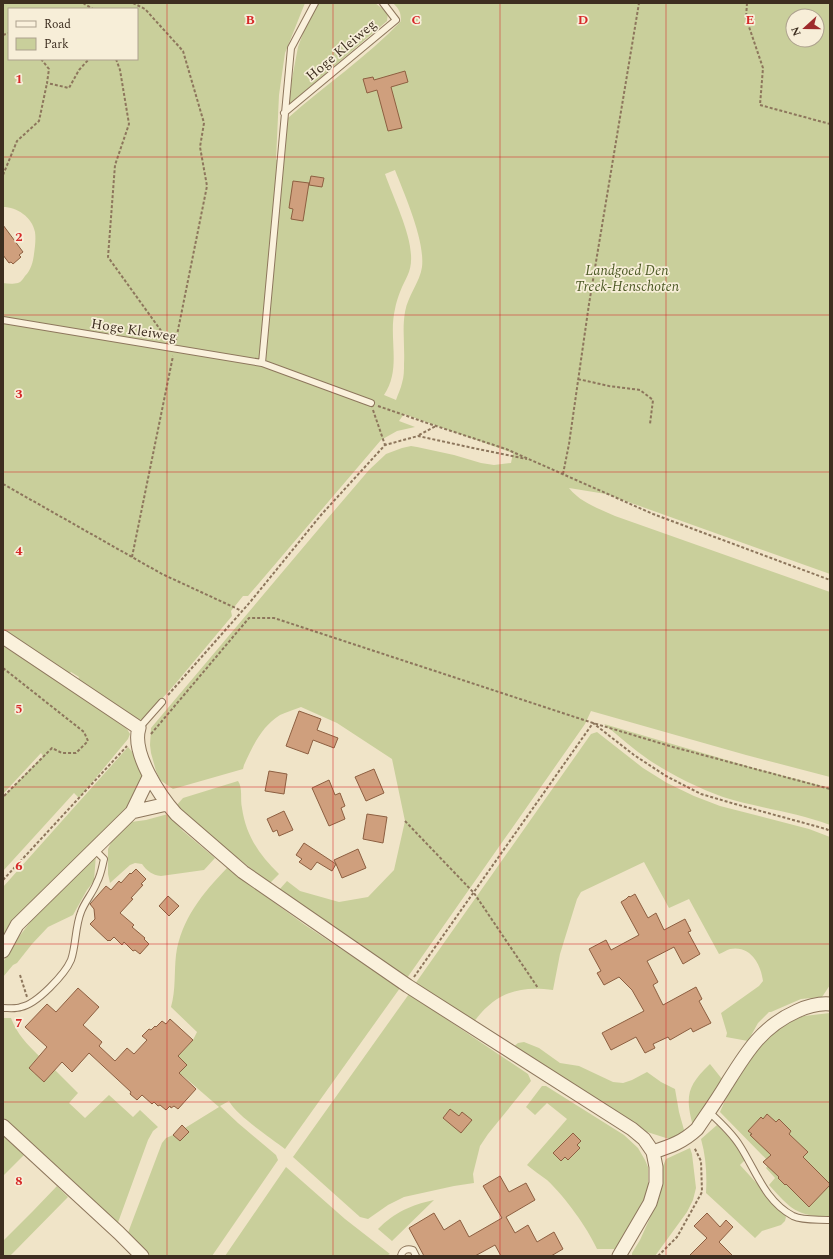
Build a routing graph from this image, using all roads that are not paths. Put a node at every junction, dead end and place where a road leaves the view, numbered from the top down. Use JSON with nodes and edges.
{"nodes":[{"id":1,"x":315,"y":3,"type":"edge"},
{"id":2,"x":383,"y":3,"type":"edge"},
{"id":3,"x":284,"y":113,"type":"junction"},
{"id":4,"x":3,"y":320,"type":"edge"},
{"id":5,"x":262,"y":363,"type":"junction"},
{"id":6,"x":371,"y":404,"type":"road end"},
{"id":7,"x":3,"y":636,"type":"edge"},
{"id":8,"x":162,"y":702,"type":"road end"},
{"id":9,"x":138,"y":731,"type":"junction"},
{"id":10,"x":149,"y":777,"type":"junction"},
{"id":11,"x":167,"y":804,"type":"junction"},
{"id":12,"x":132,"y":812,"type":"junction"},
{"id":13,"x":94,"y":848,"type":"junction"},
{"id":14,"x":3,"y":951,"type":"edge"},
{"id":15,"x":830,"y":1004,"type":"edge"},
{"id":16,"x":3,"y":1008,"type":"edge"},
{"id":17,"x":709,"y":1112,"type":"junction"},
{"id":18,"x":3,"y":1126,"type":"edge"},
{"id":19,"x":653,"y":1152,"type":"junction"},
{"id":20,"x":830,"y":1220,"type":"edge"},
{"id":21,"x":142,"y":1256,"type":"edge"},
{"id":22,"x":401,"y":1256,"type":"edge"},
{"id":23,"x":416,"y":1256,"type":"edge"},
{"id":24,"x":618,"y":1256,"type":"edge"}],
"edges":[{"from":1,"to":3,"type":"lane","name":"Hoge Kleiweg"},
{"from":2,"to":3,"type":"lane","name":"Hoge Kleiweg"},
{"from":3,"to":5,"type":"lane","name":"Hoge Kleiweg"},
{"from":4,"to":5,"type":"lane","name":"Hoge Kleiweg"},
{"from":5,"to":6,"type":"lane","name":"Hoge Kleiweg"},
{"from":7,"to":9,"type":"street"},
{"from":8,"to":9,"type":"lane"},
{"from":9,"to":10,"type":"street"},
{"from":10,"to":11,"type":"street"},
{"from":10,"to":12,"type":"street"},
{"from":11,"to":12,"type":"street"},
{"from":11,"to":19,"type":"street"},
{"from":12,"to":13,"type":"street"},
{"from":13,"to":14,"type":"street"},
{"from":13,"to":16,"type":"lane"},
{"from":15,"to":17,"type":"street"},
{"from":17,"to":19,"type":"street"},
{"from":17,"to":20,"type":"lane"},
{"from":18,"to":21,"type":"street"},
{"from":19,"to":24,"type":"street"},
{"from":22,"to":23,"type":"lane"}]}
